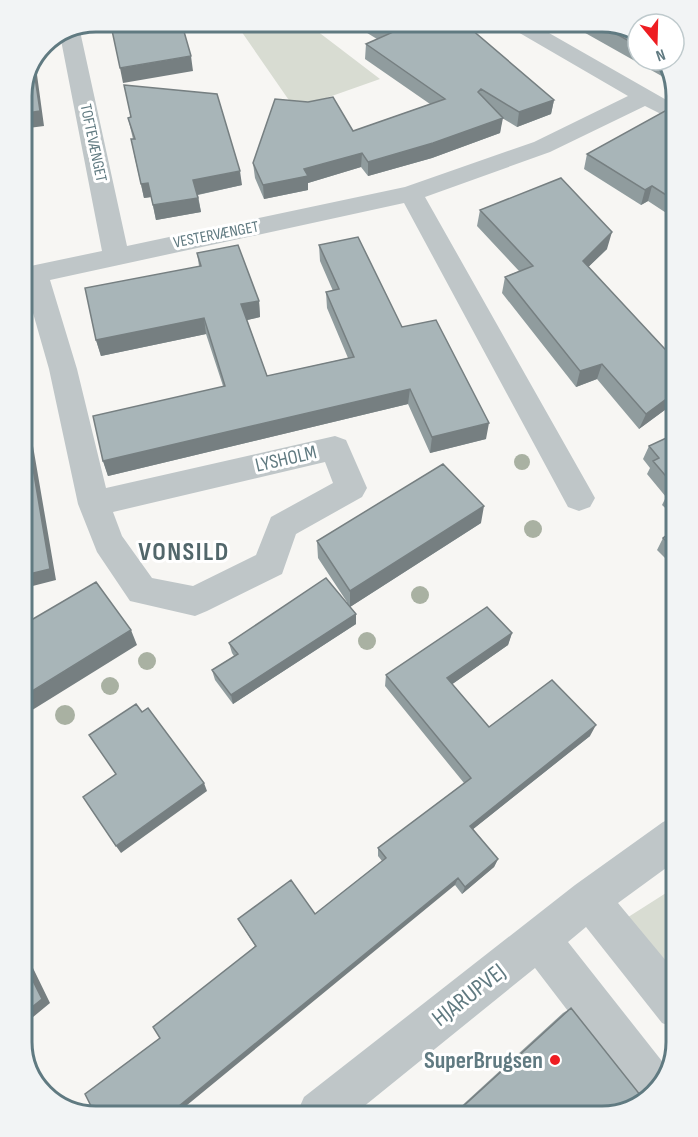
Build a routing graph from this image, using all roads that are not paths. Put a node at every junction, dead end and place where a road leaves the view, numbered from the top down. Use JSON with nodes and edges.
{"nodes":[{"id":1,"x":532,"y":32,"type":"edge"},
{"id":2,"x":71,"y":36,"type":"edge"},
{"id":3,"x":645,"y":97,"type":"junction"},
{"id":4,"x":666,"y":109,"type":"edge"},
{"id":5,"x":411,"y":194,"type":"junction"},
{"id":6,"x":116,"y":255,"type":"junction"},
{"id":7,"x":32,"y":274,"type":"edge"},
{"id":8,"x":32,"y":286,"type":"edge"},
{"id":9,"x":579,"y":498,"type":"dead end"},
{"id":10,"x":94,"y":504,"type":"junction"},
{"id":11,"x":666,"y":844,"type":"edge"},
{"id":12,"x":589,"y":899,"type":"junction"},
{"id":13,"x":539,"y":939,"type":"junction"},
{"id":14,"x":666,"y":994,"type":"edge"},
{"id":15,"x":651,"y":1084,"type":"edge"},
{"id":16,"x":329,"y":1105,"type":"edge"}],
"edges":[{"from":1,"to":3,"type":"street"},
{"from":2,"to":6,"type":"street","name":"TOFTEVÆNGET"},
{"from":3,"to":4,"type":"street"},
{"from":3,"to":5,"type":"street","name":"VESTERVÆNGET"},
{"from":5,"to":6,"type":"street","name":"VESTERVÆNGET"},
{"from":5,"to":9,"type":"street"},
{"from":6,"to":7,"type":"street","name":"VESTERVÆNGET"},
{"from":8,"to":10,"type":"street","name":"LYSHOLM"},
{"from":10,"to":10,"type":"street","name":"LYSHOLM"},
{"from":11,"to":12,"type":"street","name":"HJARUPVEJ"},
{"from":12,"to":13,"type":"street","name":"HJARUPVEJ"},
{"from":12,"to":14,"type":"street"},
{"from":13,"to":15,"type":"street"},
{"from":13,"to":16,"type":"street","name":"HJARUPVEJ"}]}
